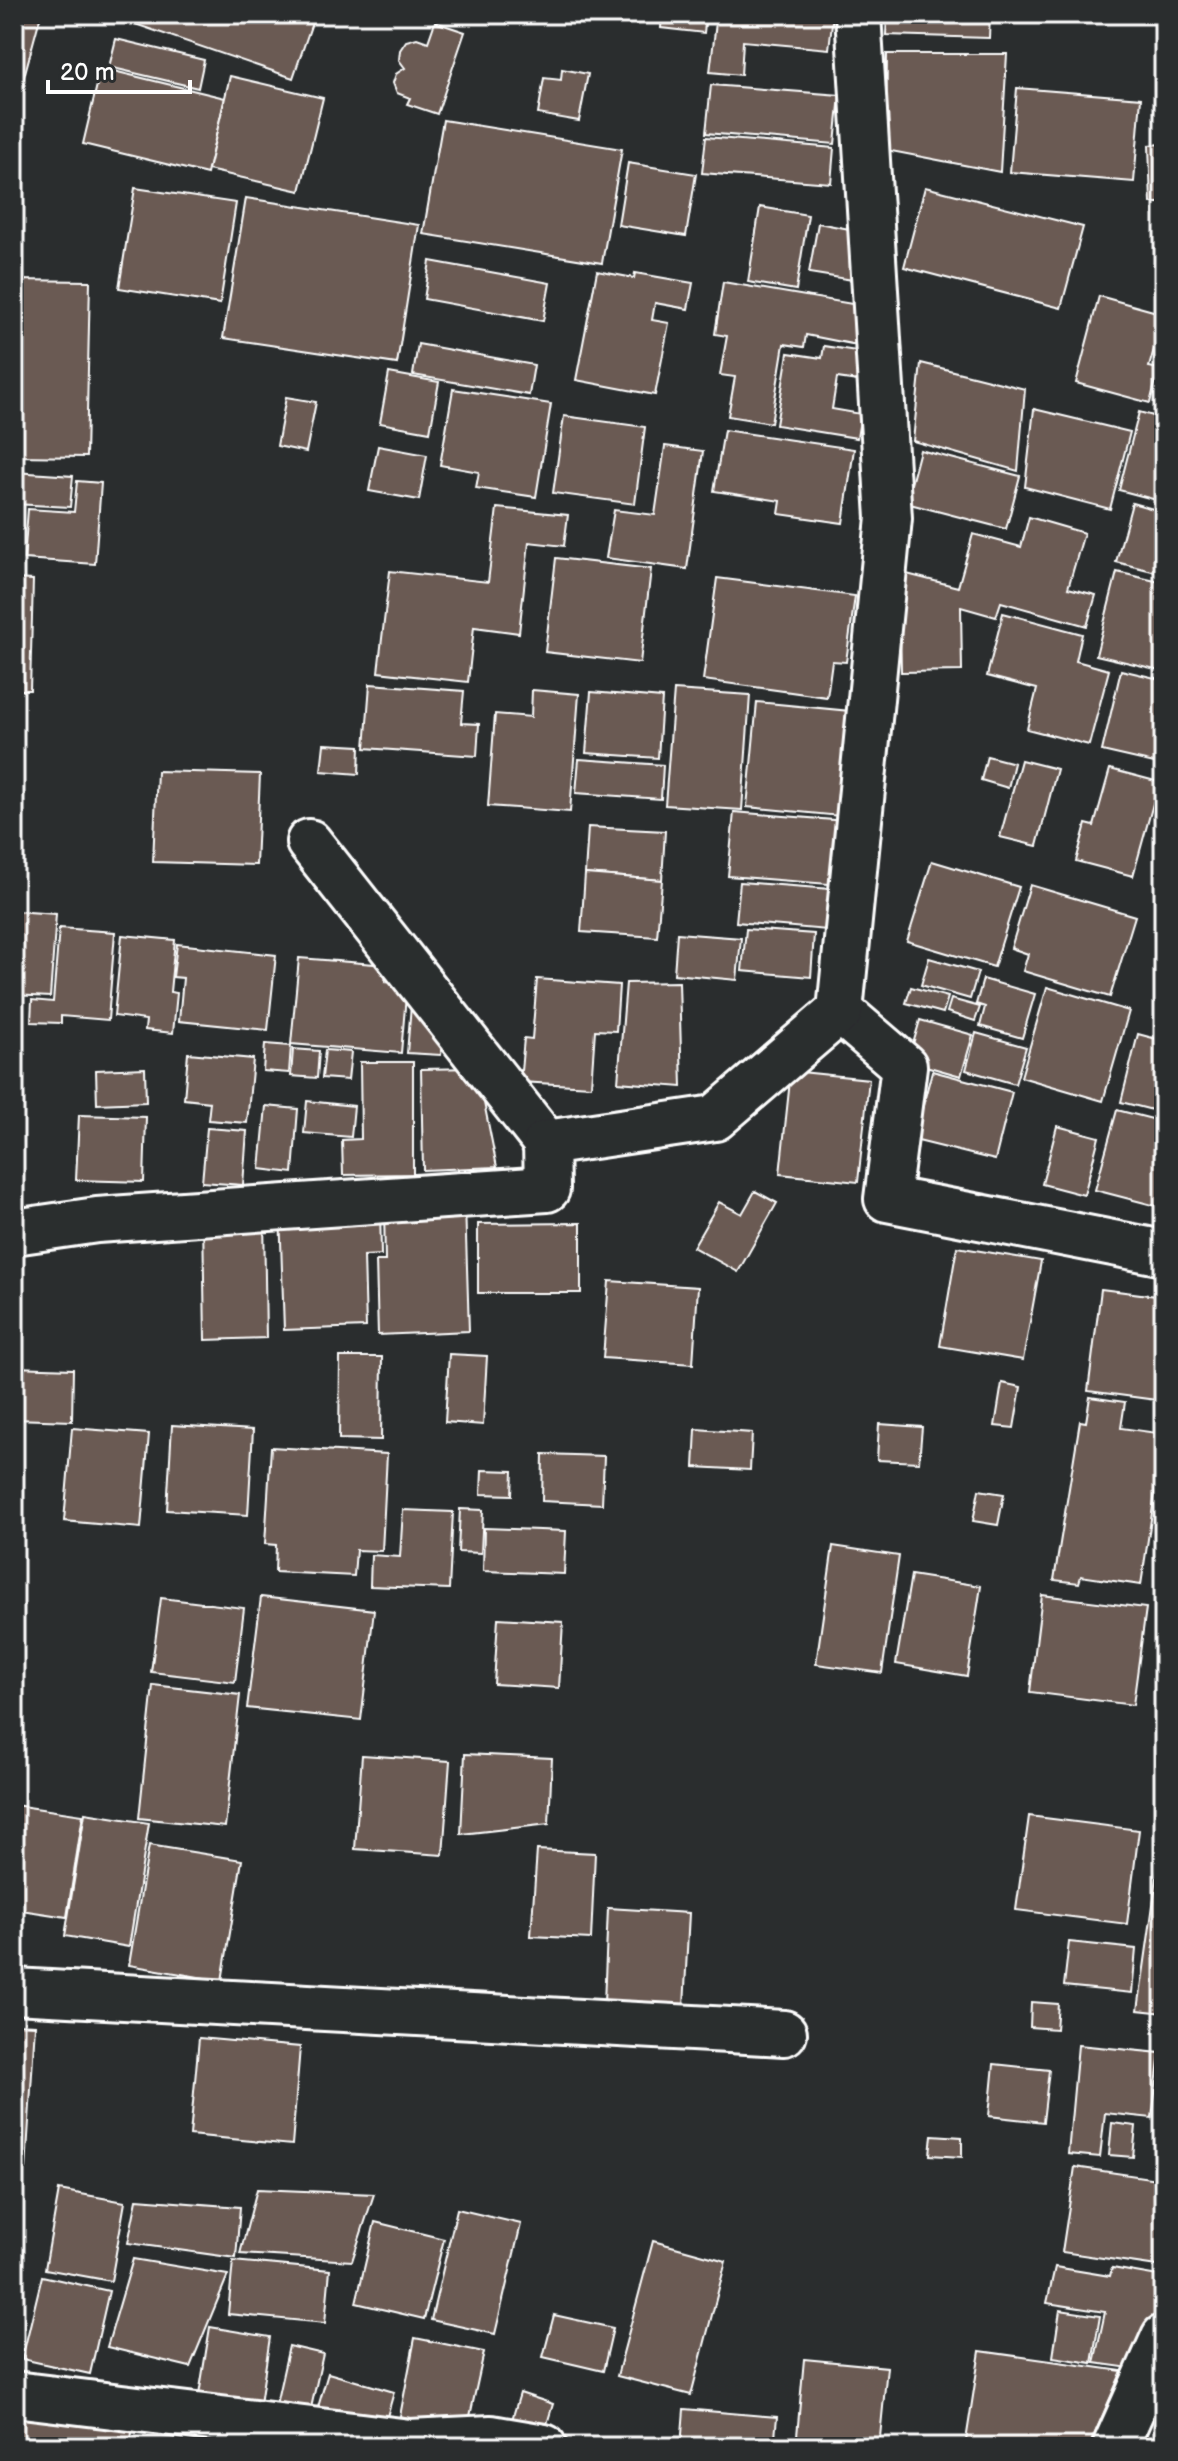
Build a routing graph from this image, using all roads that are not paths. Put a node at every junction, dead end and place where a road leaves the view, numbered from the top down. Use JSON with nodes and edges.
{"nodes":[{"id":1,"x":858,"y":14,"type":"edge"},
{"id":2,"x":309,"y":842,"type":"dead end"},
{"id":3,"x":840,"y":1011,"type":"junction"},
{"id":4,"x":546,"y":1143,"type":"junction"},
{"id":5,"x":14,"y":1232,"type":"edge"},
{"id":6,"x":1164,"y":1253,"type":"edge"},
{"id":7,"x":14,"y":1991,"type":"edge"},
{"id":8,"x":784,"y":2033,"type":"dead end"},
{"id":9,"x":1164,"y":2337,"type":"edge"},
{"id":10,"x":14,"y":2394,"type":"edge"},
{"id":11,"x":544,"y":2447,"type":"edge"},
{"id":12,"x":1115,"y":2447,"type":"edge"}],
"edges":[{"from":1,"to":3,"type":"street"},
{"from":2,"to":4,"type":"street"},
{"from":3,"to":4,"type":"street"},
{"from":3,"to":6,"type":"street"},
{"from":4,"to":5,"type":"street"},
{"from":7,"to":8,"type":"street"},
{"from":9,"to":12,"type":"street"},
{"from":10,"to":11,"type":"street"}]}
